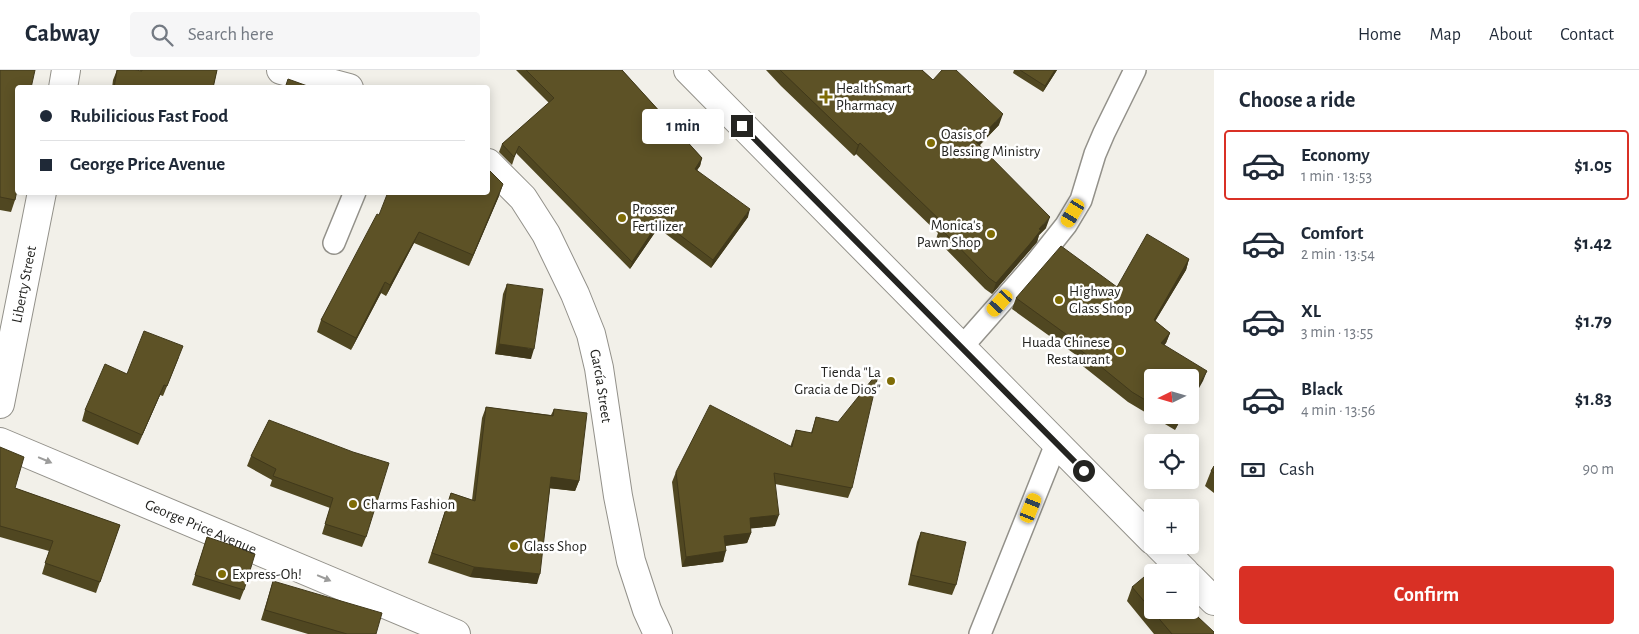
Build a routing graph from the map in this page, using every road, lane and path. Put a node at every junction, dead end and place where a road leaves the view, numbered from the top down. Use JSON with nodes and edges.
{"nodes":[{"id":1,"x":66,"y":70,"type":"edge"},
{"id":2,"x":281,"y":70,"type":"edge"},
{"id":3,"x":688,"y":70,"type":"edge"},
{"id":4,"x":1135,"y":70,"type":"edge"},
{"id":5,"x":64,"y":85,"type":"edge"},
{"id":6,"x":338,"y":85,"type":"edge"},
{"id":7,"x":490,"y":165,"type":"edge"},
{"id":8,"x":41,"y":195,"type":"edge"},
{"id":9,"x":353,"y":195,"type":"edge"},
{"id":10,"x":334,"y":244,"type":"dead end"},
{"id":11,"x":961,"y":348,"type":"junction"},
{"id":12,"x":0,"y":404,"type":"edge"},
{"id":13,"x":0,"y":442,"type":"edge"},
{"id":14,"x":1056,"y":444,"type":"junction"},
{"id":15,"x":1144,"y":532,"type":"edge"},
{"id":16,"x":1167,"y":554,"type":"edge"},
{"id":17,"x":1177,"y":564,"type":"edge"},
{"id":18,"x":1199,"y":586,"type":"edge"},
{"id":19,"x":1214,"y":601,"type":"edge"},
{"id":20,"x":456,"y":634,"type":"edge"},
{"id":21,"x":658,"y":634,"type":"edge"},
{"id":22,"x":980,"y":634,"type":"edge"}],
"edges":[{"from":1,"to":5,"type":"main road"},
{"from":2,"to":6,"type":"main road"},
{"from":3,"to":11,"type":"main road"},
{"from":4,"to":11,"type":"lane"},
{"from":7,"to":21,"type":"main road","name":"García Street"},
{"from":8,"to":12,"type":"main road","name":"Liberty Street"},
{"from":9,"to":10,"type":"lane"},
{"from":11,"to":14,"type":"main road"},
{"from":13,"to":20,"type":"main road","name":"George Price Avenue","one_way":true},
{"from":14,"to":15,"type":"main road"},
{"from":14,"to":22,"type":"lane"},
{"from":16,"to":17,"type":"main road"},
{"from":18,"to":19,"type":"main road"}]}
